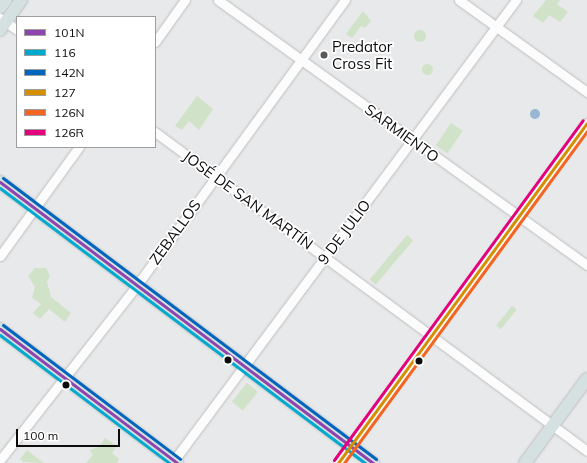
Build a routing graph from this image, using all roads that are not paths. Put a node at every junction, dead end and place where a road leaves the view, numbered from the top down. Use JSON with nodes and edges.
{"nodes":[{"id":1,"x":6,"y":0,"type":"edge"},
{"id":2,"x":21,"y":0,"type":"edge"},
{"id":3,"x":185,"y":0,"type":"edge"},
{"id":4,"x":218,"y":0,"type":"edge"},
{"id":5,"x":345,"y":0,"type":"edge"},
{"id":6,"x":459,"y":0,"type":"edge"},
{"id":7,"x":516,"y":0,"type":"edge"},
{"id":8,"x":0,"y":8,"type":"edge"},
{"id":9,"x":2,"y":23,"type":"edge"},
{"id":10,"x":496,"y":27,"type":"junction"},
{"id":11,"x":16,"y":30,"type":"edge"},
{"id":12,"x":156,"y":41,"type":"edge"},
{"id":13,"x":301,"y":60,"type":"junction"},
{"id":14,"x":587,"y":92,"type":"edge"},
{"id":15,"x":587,"y":123,"type":"edge"},
{"id":16,"x":156,"y":133,"type":"edge"},
{"id":17,"x":412,"y":140,"type":"junction"},
{"id":18,"x":78,"y":148,"type":"edge"},
{"id":19,"x":216,"y":177,"type":"junction"},
{"id":20,"x":0,"y":182,"type":"edge"},
{"id":21,"x":35,"y":208,"type":"junction"},
{"id":22,"x":519,"y":216,"type":"junction"},
{"id":23,"x":0,"y":256,"type":"edge"},
{"id":24,"x":325,"y":257,"type":"junction"},
{"id":25,"x":587,"y":265,"type":"edge"},
{"id":26,"x":137,"y":285,"type":"junction"},
{"id":27,"x":0,"y":328,"type":"edge"},
{"id":28,"x":431,"y":336,"type":"junction"},
{"id":29,"x":244,"y":366,"type":"junction"},
{"id":30,"x":64,"y":378,"type":"junction"},
{"id":31,"x":587,"y":379,"type":"edge"},
{"id":32,"x":553,"y":425,"type":"junction"},
{"id":33,"x":351,"y":446,"type":"junction"},
{"id":34,"x":587,"y":451,"type":"edge"},
{"id":35,"x":0,"y":460,"type":"edge"},
{"id":36,"x":174,"y":462,"type":"edge"},
{"id":37,"x":338,"y":463,"type":"edge"},
{"id":38,"x":374,"y":463,"type":"edge"},
{"id":39,"x":525,"y":463,"type":"edge"}],
"edges":[{"from":1,"to":8,"type":"main road"},
{"from":2,"to":9,"type":"main road"},
{"from":3,"to":12,"type":"street"},
{"from":4,"to":13,"type":"street","name":"SARMIENTO"},
{"from":5,"to":13,"type":"street","name":"ZEBALLOS"},
{"from":6,"to":10,"type":"street"},
{"from":7,"to":10,"type":"street","name":"9 DE JULIO"},
{"from":9,"to":11,"type":"street"},
{"from":10,"to":14,"type":"street"},
{"from":10,"to":17,"type":"street","name":"9 DE JULIO"},
{"from":13,"to":17,"type":"street","name":"SARMIENTO"},
{"from":13,"to":19,"type":"street","name":"ZEBALLOS"},
{"from":15,"to":22,"type":"street"},
{"from":16,"to":19,"type":"street","name":"JOSÉ DE SAN MARTÍN"},
{"from":17,"to":22,"type":"street","name":"SARMIENTO"},
{"from":17,"to":24,"type":"street","name":"9 DE JULIO"},
{"from":18,"to":21,"type":"street"},
{"from":19,"to":24,"type":"street","name":"JOSÉ DE SAN MARTÍN"},
{"from":19,"to":26,"type":"street","name":"ZEBALLOS"},
{"from":20,"to":21,"type":"main road"},
{"from":21,"to":23,"type":"street"},
{"from":21,"to":26,"type":"main road"},
{"from":22,"to":25,"type":"street","name":"SARMIENTO"},
{"from":22,"to":28,"type":"street"},
{"from":24,"to":28,"type":"street","name":"JOSÉ DE SAN MARTÍN"},
{"from":24,"to":29,"type":"street","name":"9 DE JULIO"},
{"from":26,"to":29,"type":"main road"},
{"from":26,"to":30,"type":"street","name":"ZEBALLOS"},
{"from":27,"to":30,"type":"main road"},
{"from":28,"to":32,"type":"street","name":"JOSÉ DE SAN MARTÍN"},
{"from":28,"to":33,"type":"street"},
{"from":29,"to":33,"type":"main road"},
{"from":29,"to":36,"type":"street","name":"9 DE JULIO"},
{"from":30,"to":35,"type":"street","name":"ZEBALLOS"},
{"from":30,"to":36,"type":"main road"},
{"from":31,"to":32,"type":"main road"},
{"from":32,"to":34,"type":"street","name":"JOSÉ DE SAN MARTÍN"},
{"from":32,"to":39,"type":"main road"},
{"from":33,"to":37,"type":"street"},
{"from":33,"to":38,"type":"main road"}]}
